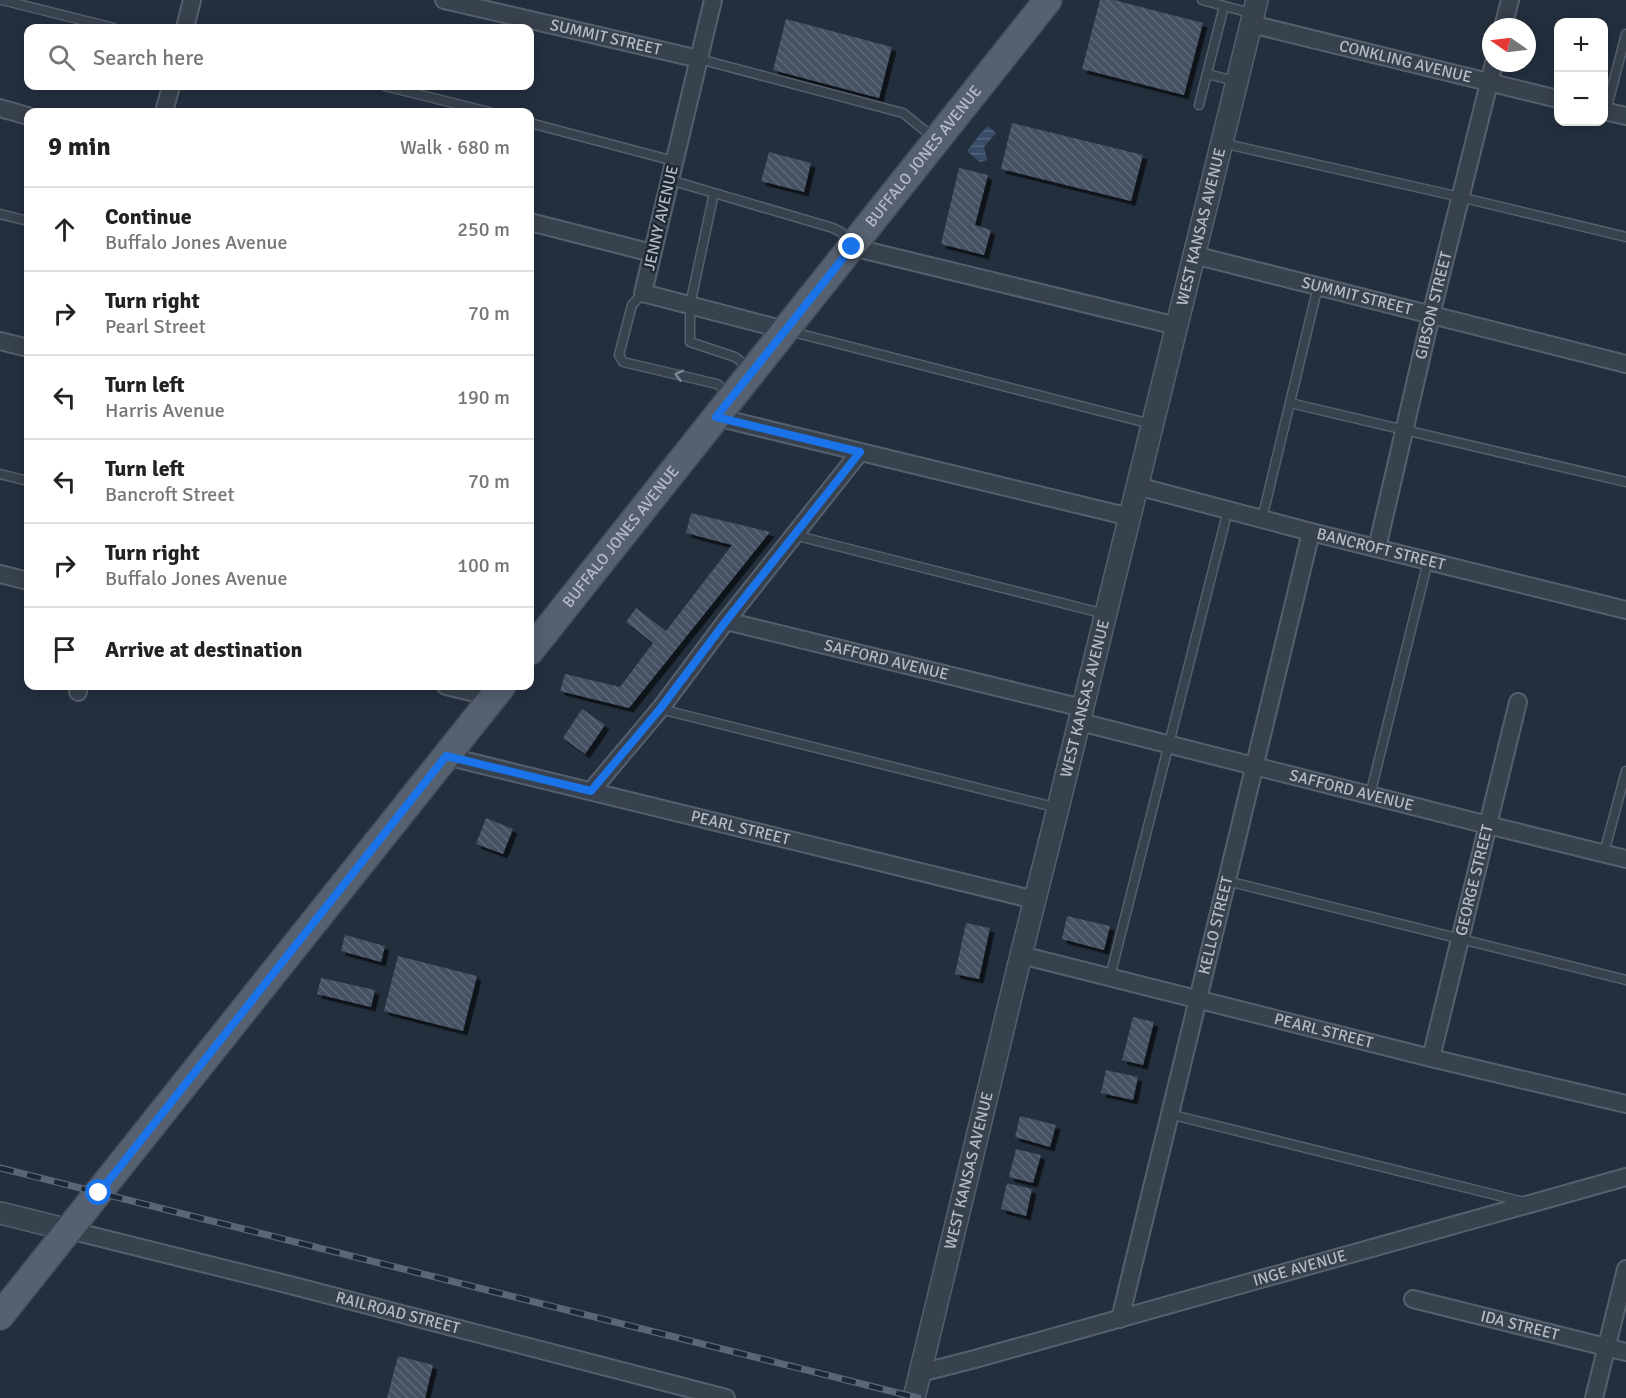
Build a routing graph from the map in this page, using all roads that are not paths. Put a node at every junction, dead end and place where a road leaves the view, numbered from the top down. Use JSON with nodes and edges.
{"nodes":[{"id":1,"x":2,"y":0,"type":"edge"},
{"id":2,"x":192,"y":0,"type":"edge"},
{"id":3,"x":444,"y":0,"type":"edge"},
{"id":4,"x":713,"y":0,"type":"edge"},
{"id":5,"x":1048,"y":0,"type":"edge"},
{"id":6,"x":1202,"y":0,"type":"edge"},
{"id":7,"x":1509,"y":0,"type":"edge"},
{"id":8,"x":1224,"y":6,"type":"junction"},
{"id":9,"x":1254,"y":12,"type":"edge"},
{"id":10,"x":1505,"y":18,"type":"edge"},
{"id":11,"x":98,"y":24,"type":"edge"},
{"id":12,"x":186,"y":24,"type":"edge"},
{"id":13,"x":1626,"y":34,"type":"edge"},
{"id":14,"x":699,"y":59,"type":"junction"},
{"id":15,"x":1492,"y":72,"type":"edge"},
{"id":16,"x":1207,"y":74,"type":"junction"},
{"id":17,"x":1237,"y":81,"type":"junction"},
{"id":18,"x":1489,"y":82,"type":"junction"},
{"id":19,"x":170,"y":90,"type":"edge"},
{"id":20,"x":401,"y":90,"type":"edge"},
{"id":21,"x":1554,"y":98,"type":"edge"},
{"id":22,"x":1608,"y":100,"type":"edge"},
{"id":23,"x":1199,"y":105,"type":"dead end"},
{"id":24,"x":0,"y":108,"type":"edge"},
{"id":25,"x":166,"y":108,"type":"edge"},
{"id":26,"x":473,"y":108,"type":"edge"},
{"id":27,"x":1608,"y":112,"type":"edge"},
{"id":28,"x":24,"y":115,"type":"edge"},
{"id":29,"x":1626,"y":116,"type":"edge"},
{"id":30,"x":534,"y":124,"type":"edge"},
{"id":31,"x":936,"y":140,"type":"junction"},
{"id":32,"x":1222,"y":143,"type":"junction"},
{"id":33,"x":674,"y":161,"type":"junction"},
{"id":34,"x":670,"y":180,"type":"junction"},
{"id":35,"x":714,"y":193,"type":"junction"},
{"id":36,"x":1460,"y":197,"type":"junction"},
{"id":37,"x":0,"y":214,"type":"edge"},
{"id":38,"x":24,"y":220,"type":"edge"},
{"id":39,"x":534,"y":223,"type":"edge"},
{"id":40,"x":1626,"y":237,"type":"edge"},
{"id":41,"x":852,"y":247,"type":"junction"},
{"id":42,"x":652,"y":253,"type":"junction"},
{"id":43,"x":1194,"y":255,"type":"junction"},
{"id":44,"x":1318,"y":286,"type":"junction"},
{"id":45,"x":643,"y":293,"type":"junction"},
{"id":46,"x":690,"y":305,"type":"junction"},
{"id":47,"x":1431,"y":315,"type":"junction"},
{"id":48,"x":1177,"y":326,"type":"junction"},
{"id":49,"x":785,"y":330,"type":"junction"},
{"id":50,"x":0,"y":341,"type":"edge"},
{"id":51,"x":24,"y":347,"type":"edge"},
{"id":52,"x":1626,"y":364,"type":"edge"},
{"id":53,"x":753,"y":371,"type":"junction"},
{"id":54,"x":733,"y":396,"type":"junction"},
{"id":55,"x":1290,"y":403,"type":"junction"},
{"id":56,"x":716,"y":417,"type":"junction"},
{"id":57,"x":1152,"y":424,"type":"junction"},
{"id":58,"x":1404,"y":430,"type":"junction"},
{"id":59,"x":860,"y":452,"type":"junction"},
{"id":60,"x":0,"y":474,"type":"edge"},
{"id":61,"x":24,"y":481,"type":"edge"},
{"id":62,"x":1626,"y":482,"type":"edge"},
{"id":63,"x":1137,"y":486,"type":"junction"},
{"id":64,"x":1228,"y":510,"type":"junction"},
{"id":65,"x":1130,"y":517,"type":"junction"},
{"id":66,"x":1262,"y":519,"type":"junction"},
{"id":67,"x":1311,"y":532,"type":"junction"},
{"id":68,"x":794,"y":536,"type":"junction"},
{"id":69,"x":1377,"y":548,"type":"junction"},
{"id":70,"x":1428,"y":561,"type":"junction"},
{"id":71,"x":0,"y":573,"type":"edge"},
{"id":72,"x":24,"y":579,"type":"edge"},
{"id":73,"x":1626,"y":610,"type":"edge"},
{"id":74,"x":1106,"y":614,"type":"junction"},
{"id":75,"x":726,"y":621,"type":"junction"},
{"id":76,"x":534,"y":646,"type":"edge"},
{"id":77,"x":497,"y":691,"type":"edge"},
{"id":78,"x":1518,"y":702,"type":"dead end"},
{"id":79,"x":660,"y":709,"type":"junction"},
{"id":80,"x":1081,"y":715,"type":"junction"},
{"id":81,"x":1169,"y":744,"type":"junction"},
{"id":82,"x":446,"y":756,"type":"junction"},
{"id":83,"x":1256,"y":766,"type":"junction"},
{"id":84,"x":1626,"y":771,"type":"edge"},
{"id":85,"x":591,"y":791,"type":"junction"},
{"id":86,"x":1370,"y":795,"type":"junction"},
{"id":87,"x":1058,"y":808,"type":"junction"},
{"id":88,"x":1488,"y":825,"type":"junction"},
{"id":89,"x":1604,"y":853,"type":"junction"},
{"id":90,"x":1626,"y":859,"type":"edge"},
{"id":91,"x":1227,"y":881,"type":"junction"},
{"id":92,"x":1035,"y":900,"type":"junction"},
{"id":93,"x":1460,"y":939,"type":"junction"},
{"id":94,"x":1021,"y":955,"type":"junction"},
{"id":95,"x":1110,"y":977,"type":"junction"},
{"id":96,"x":1626,"y":980,"type":"edge"},
{"id":97,"x":1197,"y":1000,"type":"junction"},
{"id":98,"x":1431,"y":1058,"type":"junction"},
{"id":99,"x":1626,"y":1104,"type":"edge"},
{"id":100,"x":1169,"y":1114,"type":"junction"},
{"id":101,"x":1626,"y":1177,"type":"edge"},
{"id":102,"x":1530,"y":1204,"type":"junction"},
{"id":103,"x":0,"y":1213,"type":"edge"},
{"id":104,"x":69,"y":1230,"type":"junction"},
{"id":105,"x":1626,"y":1269,"type":"edge"},
{"id":106,"x":1413,"y":1299,"type":"dead end"},
{"id":107,"x":0,"y":1316,"type":"edge"},
{"id":108,"x":1120,"y":1319,"type":"junction"},
{"id":109,"x":1607,"y":1348,"type":"junction"},
{"id":110,"x":1626,"y":1352,"type":"edge"},
{"id":111,"x":920,"y":1373,"type":"junction"},
{"id":112,"x":726,"y":1398,"type":"edge"},
{"id":113,"x":914,"y":1398,"type":"edge"},
{"id":114,"x":1594,"y":1398,"type":"edge"}],
"edges":[{"from":1,"to":11,"type":"lane"},
{"from":2,"to":12,"type":"street"},
{"from":3,"to":14,"type":"street","name":"SUMMIT STREET"},
{"from":4,"to":14,"type":"street","name":"JENNY AVENUE"},
{"from":5,"to":31,"type":"main road","name":"BUFFALO JONES AVENUE"},
{"from":6,"to":8,"type":"lane"},
{"from":7,"to":10,"type":"street"},
{"from":8,"to":9,"type":"lane"},
{"from":8,"to":16,"type":"lane"},
{"from":9,"to":17,"type":"street","name":"WEST KANSAS AVENUE"},
{"from":9,"to":18,"type":"street","name":"CONKLING AVENUE"},
{"from":13,"to":22,"type":"lane"},
{"from":14,"to":31,"type":"lane"},
{"from":14,"to":33,"type":"street","name":"JENNY AVENUE"},
{"from":15,"to":18,"type":"street","name":"GIBSON STREET"},
{"from":16,"to":17,"type":"lane"},
{"from":16,"to":23,"type":"lane"},
{"from":17,"to":32,"type":"street","name":"WEST KANSAS AVENUE"},
{"from":18,"to":21,"type":"street","name":"CONKLING AVENUE"},
{"from":18,"to":36,"type":"street","name":"GIBSON STREET"},
{"from":19,"to":25,"type":"street"},
{"from":20,"to":26,"type":"lane"},
{"from":24,"to":28,"type":"street"},
{"from":27,"to":29,"type":"street"},
{"from":30,"to":33,"type":"lane"},
{"from":31,"to":41,"type":"main road","name":"BUFFALO JONES AVENUE"},
{"from":32,"to":36,"type":"lane"},
{"from":32,"to":43,"type":"street","name":"WEST KANSAS AVENUE"},
{"from":33,"to":34,"type":"street","name":"JENNY AVENUE"},
{"from":34,"to":35,"type":"lane"},
{"from":34,"to":42,"type":"street","name":"JENNY AVENUE"},
{"from":35,"to":41,"type":"lane"},
{"from":35,"to":46,"type":"lane"},
{"from":36,"to":40,"type":"lane"},
{"from":36,"to":47,"type":"street","name":"GIBSON STREET"},
{"from":37,"to":38,"type":"lane"},
{"from":39,"to":42,"type":"street"},
{"from":41,"to":48,"type":"street"},
{"from":41,"to":49,"type":"main road","name":"BUFFALO JONES AVENUE"},
{"from":42,"to":45,"type":"street","name":"JENNY AVENUE"},
{"from":43,"to":44,"type":"street","name":"SUMMIT STREET"},
{"from":43,"to":48,"type":"street","name":"WEST KANSAS AVENUE"},
{"from":44,"to":47,"type":"street","name":"SUMMIT STREET"},
{"from":44,"to":55,"type":"lane"},
{"from":45,"to":46,"type":"street","name":"JENNY AVENUE"},
{"from":54,"to":45,"type":"lane","one_way":true},
{"from":46,"to":49,"type":"street","name":"JENNY AVENUE"},
{"from":46,"to":53,"type":"lane"},
{"from":47,"to":52,"type":"street","name":"SUMMIT STREET"},
{"from":47,"to":58,"type":"street","name":"GIBSON STREET"},
{"from":48,"to":57,"type":"street","name":"WEST KANSAS AVENUE"},
{"from":49,"to":53,"type":"main road","name":"BUFFALO JONES AVENUE"},
{"from":49,"to":57,"type":"lane"},
{"from":50,"to":51,"type":"street"},
{"from":53,"to":54,"type":"main road","name":"BUFFALO JONES AVENUE"},
{"from":54,"to":56,"type":"main road","name":"BUFFALO JONES AVENUE"},
{"from":55,"to":58,"type":"lane"},
{"from":55,"to":66,"type":"lane"},
{"from":56,"to":59,"type":"street"},
{"from":56,"to":76,"type":"main road","name":"BUFFALO JONES AVENUE"},
{"from":57,"to":63,"type":"street","name":"WEST KANSAS AVENUE"},
{"from":58,"to":62,"type":"lane"},
{"from":58,"to":69,"type":"street","name":"GIBSON STREET"},
{"from":59,"to":65,"type":"street"},
{"from":59,"to":68,"type":"street"},
{"from":60,"to":61,"type":"lane"},
{"from":63,"to":64,"type":"street","name":"BANCROFT STREET"},
{"from":63,"to":65,"type":"street","name":"WEST KANSAS AVENUE"},
{"from":64,"to":66,"type":"street","name":"BANCROFT STREET"},
{"from":64,"to":81,"type":"lane"},
{"from":65,"to":74,"type":"street","name":"WEST KANSAS AVENUE"},
{"from":66,"to":67,"type":"street","name":"BANCROFT STREET"},
{"from":67,"to":69,"type":"street","name":"BANCROFT STREET"},
{"from":67,"to":83,"type":"street","name":"KELLO STREET"},
{"from":68,"to":74,"type":"lane"},
{"from":68,"to":75,"type":"street"},
{"from":69,"to":70,"type":"street","name":"BANCROFT STREET"},
{"from":70,"to":73,"type":"street","name":"BANCROFT STREET"},
{"from":70,"to":86,"type":"lane"},
{"from":71,"to":72,"type":"street"},
{"from":74,"to":80,"type":"street","name":"WEST KANSAS AVENUE"},
{"from":75,"to":79,"type":"street"},
{"from":75,"to":80,"type":"street","name":"SAFFORD AVENUE"},
{"from":77,"to":82,"type":"main road"},
{"from":78,"to":88,"type":"street","name":"GEORGE STREET"},
{"from":79,"to":85,"type":"street"},
{"from":79,"to":87,"type":"lane"},
{"from":80,"to":81,"type":"street","name":"SAFFORD AVENUE"},
{"from":80,"to":87,"type":"street","name":"WEST KANSAS AVENUE"},
{"from":81,"to":83,"type":"street","name":"SAFFORD AVENUE"},
{"from":81,"to":95,"type":"lane"},
{"from":82,"to":85,"type":"street","name":"PEARL STREET"},
{"from":82,"to":104,"type":"main road"},
{"from":83,"to":86,"type":"street","name":"SAFFORD AVENUE"},
{"from":83,"to":91,"type":"street","name":"KELLO STREET"},
{"from":84,"to":89,"type":"lane"},
{"from":85,"to":92,"type":"street","name":"PEARL STREET"},
{"from":86,"to":88,"type":"street","name":"SAFFORD AVENUE"},
{"from":87,"to":92,"type":"street","name":"WEST KANSAS AVENUE"},
{"from":88,"to":89,"type":"street","name":"SAFFORD AVENUE"},
{"from":88,"to":93,"type":"street","name":"GEORGE STREET"},
{"from":89,"to":90,"type":"street","name":"SAFFORD AVENUE"},
{"from":91,"to":93,"type":"lane"},
{"from":91,"to":97,"type":"street","name":"KELLO STREET"},
{"from":92,"to":94,"type":"street","name":"WEST KANSAS AVENUE"},
{"from":93,"to":96,"type":"lane"},
{"from":93,"to":98,"type":"street","name":"GEORGE STREET"},
{"from":94,"to":95,"type":"street","name":"PEARL STREET"},
{"from":94,"to":111,"type":"street","name":"WEST KANSAS AVENUE"},
{"from":95,"to":97,"type":"street","name":"PEARL STREET"},
{"from":97,"to":98,"type":"street","name":"PEARL STREET"},
{"from":97,"to":100,"type":"street","name":"KELLO STREET"},
{"from":98,"to":99,"type":"street","name":"PEARL STREET"},
{"from":100,"to":102,"type":"lane"},
{"from":100,"to":108,"type":"street","name":"KELLO STREET"},
{"from":101,"to":102,"type":"street","name":"INGE AVENUE"},
{"from":102,"to":108,"type":"street","name":"INGE AVENUE"},
{"from":103,"to":104,"type":"street"},
{"from":104,"to":107,"type":"main road"},
{"from":104,"to":112,"type":"street","name":"RAILROAD STREET"},
{"from":105,"to":109,"type":"street"},
{"from":106,"to":109,"type":"street","name":"IDA STREET"},
{"from":108,"to":111,"type":"street","name":"INGE AVENUE"},
{"from":109,"to":110,"type":"street","name":"IDA STREET"},
{"from":109,"to":114,"type":"street"},
{"from":111,"to":113,"type":"street","name":"WEST KANSAS AVENUE"}]}
